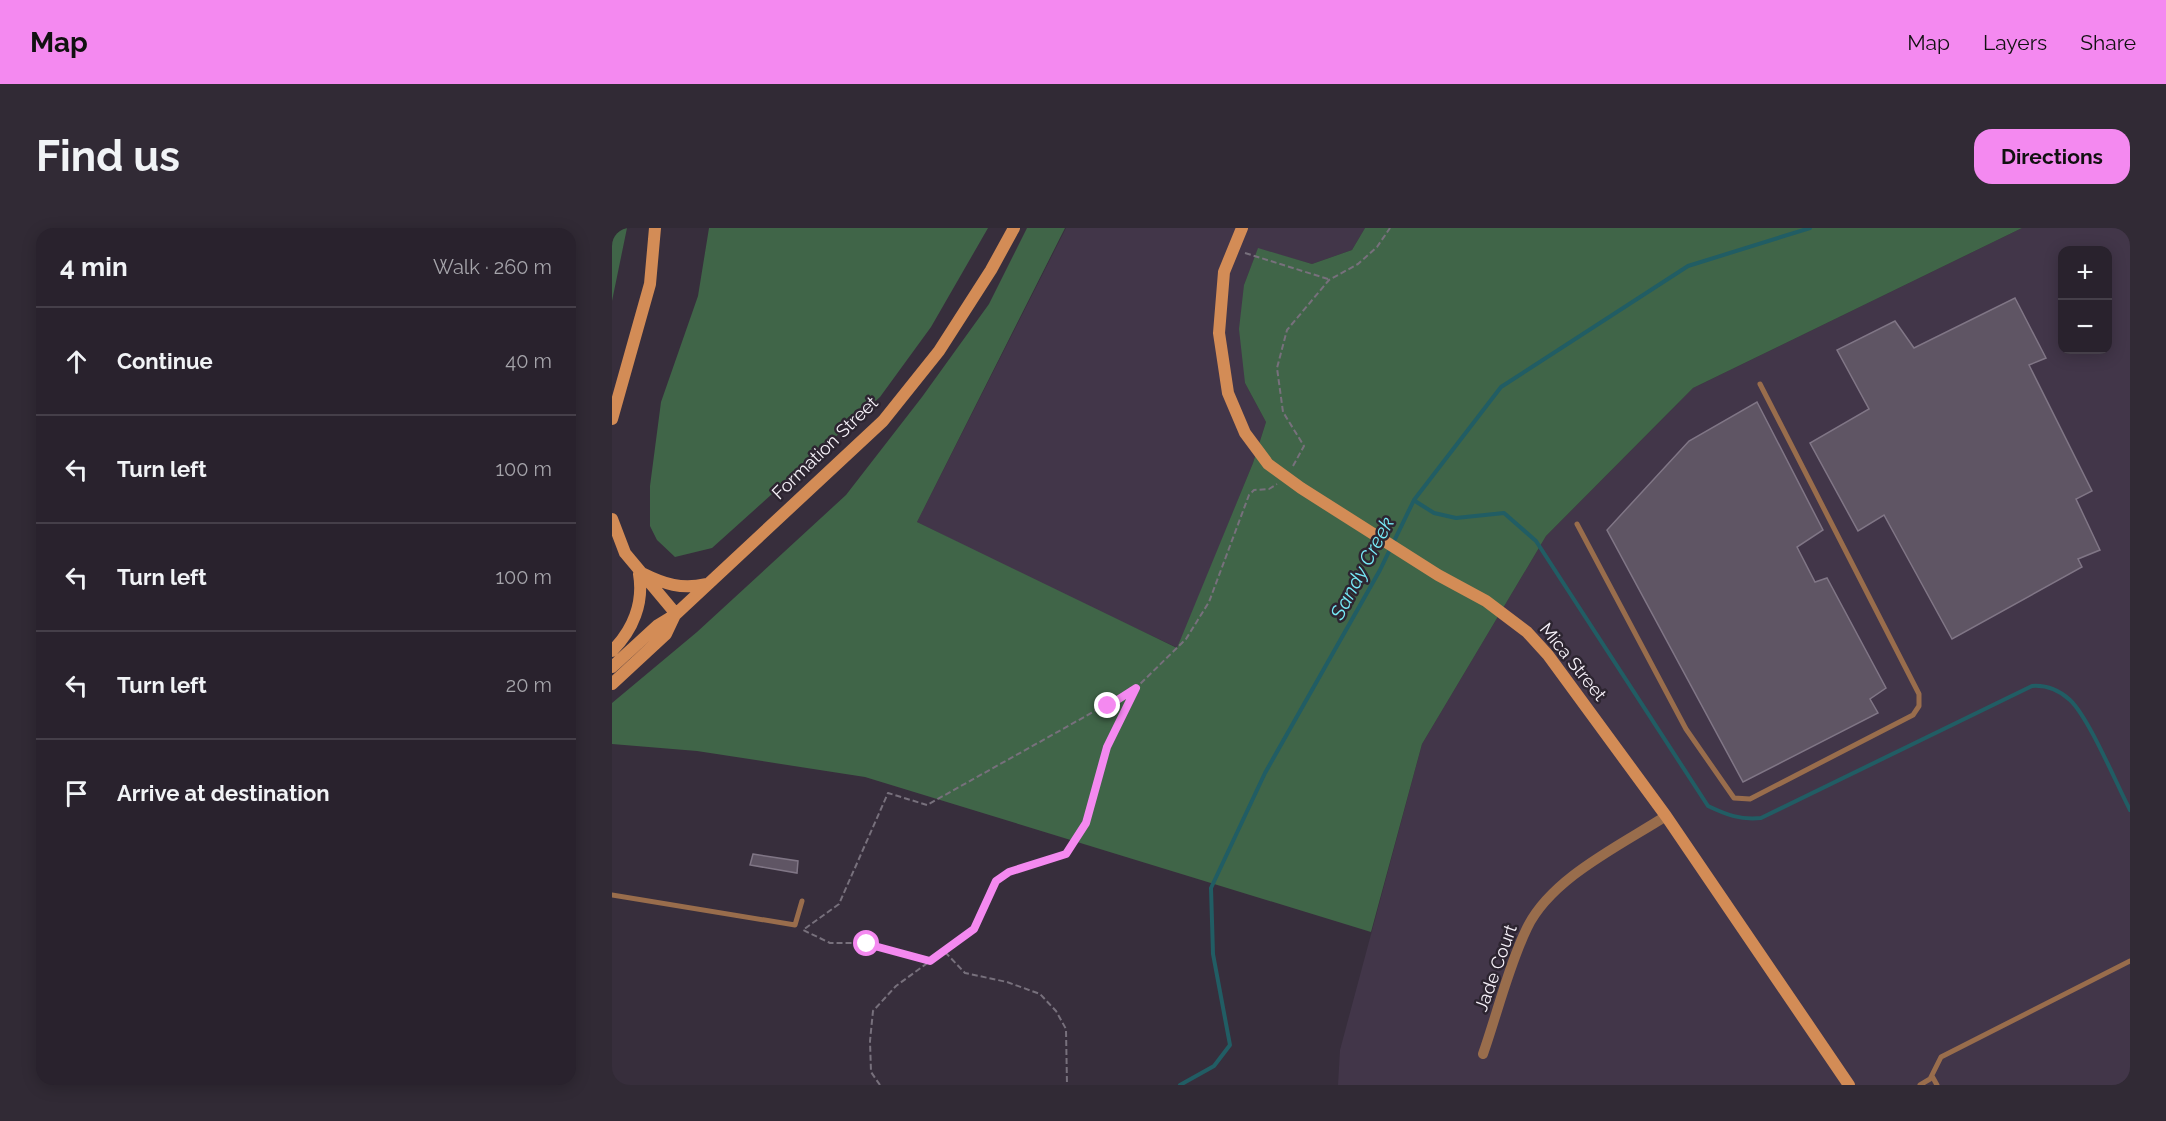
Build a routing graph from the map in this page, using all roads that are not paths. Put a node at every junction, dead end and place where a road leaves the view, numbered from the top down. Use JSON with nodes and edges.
{"nodes":[{"id":1,"x":655,"y":228,"type":"edge"},
{"id":2,"x":1014,"y":228,"type":"edge"},
{"id":3,"x":1242,"y":228,"type":"edge"},
{"id":4,"x":1760,"y":384,"type":"dead end"},
{"id":5,"x":612,"y":419,"type":"edge"},
{"id":6,"x":612,"y":519,"type":"edge"},
{"id":7,"x":1577,"y":524,"type":"dead end"},
{"id":8,"x":639,"y":572,"type":"junction"},
{"id":9,"x":707,"y":584,"type":"junction"},
{"id":10,"x":675,"y":614,"type":"junction"},
{"id":11,"x":612,"y":651,"type":"edge"},
{"id":12,"x":612,"y":667,"type":"edge"},
{"id":13,"x":612,"y":684,"type":"edge"},
{"id":14,"x":1666,"y":816,"type":"junction"},
{"id":15,"x":612,"y":895,"type":"edge"},
{"id":16,"x":802,"y":901,"type":"dead end"},
{"id":17,"x":2130,"y":961,"type":"edge"},
{"id":18,"x":1483,"y":1054,"type":"dead end"},
{"id":19,"x":1932,"y":1076,"type":"junction"},
{"id":20,"x":1849,"y":1085,"type":"edge"},
{"id":21,"x":1920,"y":1085,"type":"edge"},
{"id":22,"x":1937,"y":1085,"type":"edge"}],
"edges":[{"from":1,"to":5,"type":"street"},
{"from":2,"to":9,"type":"street","name":"Formation Street"},
{"from":3,"to":14,"type":"street","name":"Mica Street"},
{"from":4,"to":7,"type":"lane"},
{"from":6,"to":8,"type":"street"},
{"from":8,"to":9,"type":"street"},
{"from":8,"to":10,"type":"street"},
{"from":8,"to":11,"type":"street"},
{"from":9,"to":10,"type":"street","name":"Formation Street"},
{"from":10,"to":12,"type":"street","name":"Formation Street"},
{"from":10,"to":13,"type":"street","name":"Formation Street"},
{"from":14,"to":18,"type":"street","name":"Jade Court"},
{"from":14,"to":20,"type":"street","name":"Mica Street"},
{"from":15,"to":16,"type":"lane"},
{"from":17,"to":19,"type":"lane"},
{"from":19,"to":21,"type":"lane"},
{"from":19,"to":22,"type":"lane"}]}
